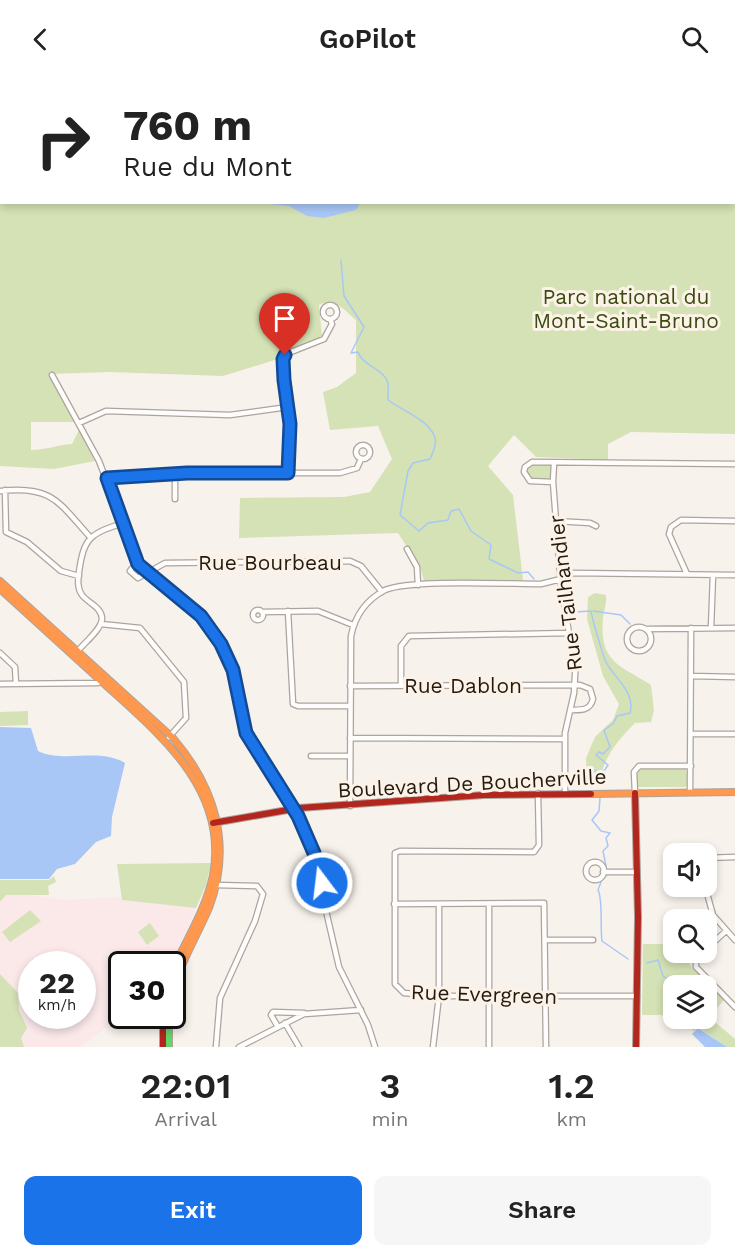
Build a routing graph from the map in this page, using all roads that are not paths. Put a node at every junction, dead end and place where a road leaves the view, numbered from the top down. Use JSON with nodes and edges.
{"nodes":[{"id":1,"x":330,"y":319,"type":"dead end"},
{"id":2,"x":52,"y":375,"type":"dead end"},
{"id":3,"x":288,"y":407,"type":"junction"},
{"id":4,"x":79,"y":423,"type":"junction"},
{"id":5,"x":361,"y":459,"type":"dead end"},
{"id":6,"x":554,"y":464,"type":"junction"},
{"id":7,"x":735,"y":464,"type":"edge"},
{"id":8,"x":288,"y":473,"type":"junction"},
{"id":9,"x":175,"y":476,"type":"junction"},
{"id":10,"x":107,"y":478,"type":"junction"},
{"id":11,"x":553,"y":482,"type":"junction"},
{"id":12,"x":2,"y":491,"type":"edge"},
{"id":13,"x":176,"y":499,"type":"dead end"},
{"id":14,"x":556,"y":521,"type":"junction"},
{"id":15,"x":735,"y":521,"type":"edge"},
{"id":16,"x":123,"y":523,"type":"junction"},
{"id":17,"x":596,"y":526,"type":"dead end"},
{"id":18,"x":90,"y":537,"type":"junction"},
{"id":19,"x":407,"y":549,"type":"dead end"},
{"id":20,"x":137,"y":562,"type":"junction"},
{"id":21,"x":148,"y":573,"type":"junction"},
{"id":22,"x":687,"y":574,"type":"junction"},
{"id":23,"x":713,"y":575,"type":"junction"},
{"id":24,"x":735,"y":575,"type":"edge"},
{"id":25,"x":79,"y":576,"type":"junction"},
{"id":26,"x":561,"y":579,"type":"junction"},
{"id":27,"x":418,"y":585,"type":"junction"},
{"id":28,"x":1,"y":586,"type":"edge"},
{"id":29,"x":382,"y":592,"type":"junction"},
{"id":30,"x":288,"y":611,"type":"junction"},
{"id":31,"x":262,"y":612,"type":"dead end"},
{"id":32,"x":100,"y":624,"type":"junction"},
{"id":33,"x":353,"y":625,"type":"junction"},
{"id":34,"x":692,"y":628,"type":"junction"},
{"id":35,"x":711,"y":628,"type":"junction"},
{"id":36,"x":735,"y":628,"type":"edge"},
{"id":37,"x":646,"y":629,"type":"junction"},
{"id":38,"x":569,"y":633,"type":"junction"},
{"id":39,"x":0,"y":653,"type":"edge"},
{"id":40,"x":75,"y":653,"type":"junction"},
{"id":41,"x":691,"y":676,"type":"junction"},
{"id":42,"x":735,"y":677,"type":"edge"},
{"id":43,"x":103,"y":679,"type":"junction"},
{"id":44,"x":0,"y":684,"type":"edge"},
{"id":45,"x":16,"y":684,"type":"junction"},
{"id":46,"x":401,"y":685,"type":"junction"},
{"id":47,"x":351,"y":686,"type":"junction"},
{"id":48,"x":575,"y":686,"type":"junction"},
{"id":49,"x":350,"y":706,"type":"junction"},
{"id":50,"x":570,"y":710,"type":"junction"},
{"id":51,"x":691,"y":734,"type":"junction"},
{"id":52,"x":735,"y":734,"type":"edge"},
{"id":53,"x":168,"y":737,"type":"junction"},
{"id":54,"x":350,"y":738,"type":"junction"},
{"id":55,"x":565,"y":739,"type":"junction"},
{"id":56,"x":311,"y":756,"type":"dead end"},
{"id":57,"x":350,"y":756,"type":"junction"},
{"id":58,"x":691,"y":766,"type":"junction"},
{"id":59,"x":565,"y":792,"type":"junction"},
{"id":60,"x":690,"y":792,"type":"junction"},
{"id":61,"x":735,"y":792,"type":"edge"},
{"id":62,"x":538,"y":793,"type":"junction"},
{"id":63,"x":635,"y":793,"type":"junction"},
{"id":64,"x":350,"y":806,"type":"junction"},
{"id":65,"x":294,"y":809,"type":"junction"},
{"id":66,"x":216,"y":822,"type":"junction"},
{"id":67,"x":735,"y":857,"type":"edge"},
{"id":68,"x":717,"y":858,"type":"edge"},
{"id":69,"x":603,"y":872,"type":"dead end"},
{"id":70,"x":637,"y":872,"type":"junction"},
{"id":71,"x":216,"y":885,"type":"junction"},
{"id":72,"x":708,"y":897,"type":"edge"},
{"id":73,"x":394,"y":904,"type":"junction"},
{"id":74,"x":439,"y":904,"type":"junction"},
{"id":75,"x":489,"y":904,"type":"junction"},
{"id":76,"x":726,"y":931,"type":"junction"},
{"id":77,"x":717,"y":939,"type":"edge"},
{"id":78,"x":545,"y":940,"type":"junction"},
{"id":79,"x":593,"y":940,"type":"dead end"},
{"id":80,"x":735,"y":940,"type":"edge"},
{"id":81,"x":181,"y":951,"type":"edge"},
{"id":82,"x":186,"y":958,"type":"edge"},
{"id":83,"x":696,"y":963,"type":"edge"},
{"id":84,"x":439,"y":996,"type":"junction"},
{"id":85,"x":489,"y":996,"type":"junction"},
{"id":86,"x":546,"y":996,"type":"junction"},
{"id":87,"x":637,"y":996,"type":"junction"},
{"id":88,"x":735,"y":1007,"type":"edge"},
{"id":89,"x":361,"y":1010,"type":"junction"},
{"id":90,"x":309,"y":1013,"type":"junction"},
{"id":91,"x":285,"y":1023,"type":"junction"},
{"id":92,"x":278,"y":1027,"type":"junction"},
{"id":93,"x":163,"y":1029,"type":"edge"},
{"id":94,"x":169,"y":1029,"type":"edge"},
{"id":95,"x":163,"y":1047,"type":"edge"},
{"id":96,"x":169,"y":1047,"type":"edge"},
{"id":97,"x":216,"y":1047,"type":"edge"},
{"id":98,"x":239,"y":1047,"type":"edge"},
{"id":99,"x":299,"y":1047,"type":"edge"},
{"id":100,"x":375,"y":1047,"type":"edge"},
{"id":101,"x":433,"y":1047,"type":"edge"},
{"id":102,"x":489,"y":1047,"type":"edge"},
{"id":103,"x":546,"y":1047,"type":"edge"},
{"id":104,"x":636,"y":1047,"type":"edge"}],
"edges":[{"from":1,"to":3,"type":"street"},
{"from":2,"to":4,"type":"street"},
{"from":3,"to":4,"type":"street"},
{"from":3,"to":8,"type":"street"},
{"from":4,"to":10,"type":"street"},
{"from":5,"to":8,"type":"street"},
{"from":6,"to":7,"type":"street"},
{"from":6,"to":11,"type":"street","name":"Rue Tailhandier"},
{"from":6,"to":11,"type":"street"},
{"from":8,"to":9,"type":"street"},
{"from":9,"to":10,"type":"street"},
{"from":9,"to":13,"type":"street"},
{"from":10,"to":16,"type":"street"},
{"from":11,"to":14,"type":"street","name":"Rue Tailhandier"},
{"from":12,"to":18,"type":"street"},
{"from":12,"to":25,"type":"street"},
{"from":14,"to":17,"type":"street"},
{"from":14,"to":26,"type":"street","name":"Rue Tailhandier"},
{"from":15,"to":22,"type":"street"},
{"from":16,"to":18,"type":"street"},
{"from":16,"to":20,"type":"street"},
{"from":18,"to":25,"type":"street"},
{"from":19,"to":27,"type":"street"},
{"from":20,"to":21,"type":"street"},
{"from":20,"to":21,"type":"street"},
{"from":21,"to":29,"type":"street","name":"Rue Bourbeau"},
{"from":21,"to":65,"type":"street"},
{"from":22,"to":23,"type":"street"},
{"from":22,"to":26,"type":"street"},
{"from":23,"to":24,"type":"street"},
{"from":23,"to":35,"type":"street"},
{"from":25,"to":32,"type":"street"},
{"from":26,"to":27,"type":"street"},
{"from":26,"to":38,"type":"street","name":"Rue Tailhandier"},
{"from":27,"to":29,"type":"street"},
{"from":28,"to":40,"type":"street"},
{"from":29,"to":33,"type":"street"},
{"from":30,"to":31,"type":"street"},
{"from":30,"to":33,"type":"street"},
{"from":30,"to":49,"type":"street"},
{"from":32,"to":40,"type":"street"},
{"from":32,"to":53,"type":"street"},
{"from":33,"to":47,"type":"street"},
{"from":34,"to":35,"type":"street"},
{"from":34,"to":37,"type":"street"},
{"from":34,"to":41,"type":"street"},
{"from":35,"to":36,"type":"street"},
{"from":37,"to":37,"type":"street"},
{"from":38,"to":46,"type":"street"},
{"from":38,"to":48,"type":"street","name":"Rue Tailhandier"},
{"from":39,"to":45,"type":"street"},
{"from":40,"to":43,"type":"street"},
{"from":41,"to":42,"type":"street"},
{"from":41,"to":51,"type":"street"},
{"from":43,"to":45,"type":"street"},
{"from":43,"to":53,"type":"street"},
{"from":44,"to":45,"type":"street"},
{"from":46,"to":47,"type":"street","name":"Rue Dablon"},
{"from":46,"to":48,"type":"street","name":"Rue Dablon"},
{"from":47,"to":49,"type":"street"},
{"from":48,"to":50,"type":"street","name":"Rue Tailhandier"},
{"from":48,"to":50,"type":"street"},
{"from":49,"to":54,"type":"street"},
{"from":50,"to":55,"type":"street","name":"Rue Tailhandier"},
{"from":51,"to":52,"type":"street"},
{"from":51,"to":58,"type":"street"},
{"from":53,"to":66,"type":"street"},
{"from":54,"to":55,"type":"street"},
{"from":54,"to":57,"type":"street"},
{"from":55,"to":59,"type":"street","name":"Rue Tailhandier"},
{"from":56,"to":57,"type":"street"},
{"from":57,"to":64,"type":"street"},
{"from":58,"to":60,"type":"street"},
{"from":58,"to":63,"type":"street"},
{"from":59,"to":62,"type":"street","name":"Boulevard De Boucherville"},
{"from":59,"to":63,"type":"street","name":"Boulevard De Boucherville"},
{"from":60,"to":61,"type":"street","name":"Boulevard De Boucherville"},
{"from":60,"to":63,"type":"street","name":"Boulevard De Boucherville"},
{"from":62,"to":64,"type":"street","name":"Boulevard De Boucherville"},
{"from":62,"to":73,"type":"street","name":"Rue Evergreen"},
{"from":63,"to":70,"type":"street"},
{"from":64,"to":65,"type":"street","name":"Boulevard De Boucherville"},
{"from":65,"to":66,"type":"street","name":"Boulevard De Boucherville"},
{"from":65,"to":89,"type":"street"},
{"from":66,"to":71,"type":"street"},
{"from":66,"to":81,"type":"street"},
{"from":67,"to":68,"type":"street"},
{"from":69,"to":70,"type":"street"},
{"from":70,"to":87,"type":"street"},
{"from":71,"to":82,"type":"street"},
{"from":71,"to":97,"type":"street"},
{"from":72,"to":76,"type":"street"},
{"from":73,"to":74,"type":"street"},
{"from":73,"to":84,"type":"street","name":"Rue Evergreen"},
{"from":74,"to":75,"type":"street"},
{"from":74,"to":84,"type":"street"},
{"from":75,"to":78,"type":"street"},
{"from":75,"to":85,"type":"street"},
{"from":76,"to":77,"type":"street"},
{"from":76,"to":80,"type":"street"},
{"from":78,"to":79,"type":"street"},
{"from":78,"to":86,"type":"street"},
{"from":83,"to":88,"type":"street"},
{"from":84,"to":85,"type":"street","name":"Rue Evergreen"},
{"from":84,"to":101,"type":"street"},
{"from":85,"to":86,"type":"street","name":"Rue Evergreen"},
{"from":85,"to":102,"type":"street"},
{"from":86,"to":87,"type":"street","name":"Rue Evergreen"},
{"from":86,"to":103,"type":"street"},
{"from":87,"to":104,"type":"street"},
{"from":89,"to":90,"type":"street"},
{"from":89,"to":100,"type":"street"},
{"from":90,"to":91,"type":"street"},
{"from":90,"to":92,"type":"street"},
{"from":91,"to":92,"type":"street"},
{"from":91,"to":99,"type":"street"},
{"from":92,"to":98,"type":"street"},
{"from":93,"to":95,"type":"street"},
{"from":94,"to":96,"type":"street"}]}
